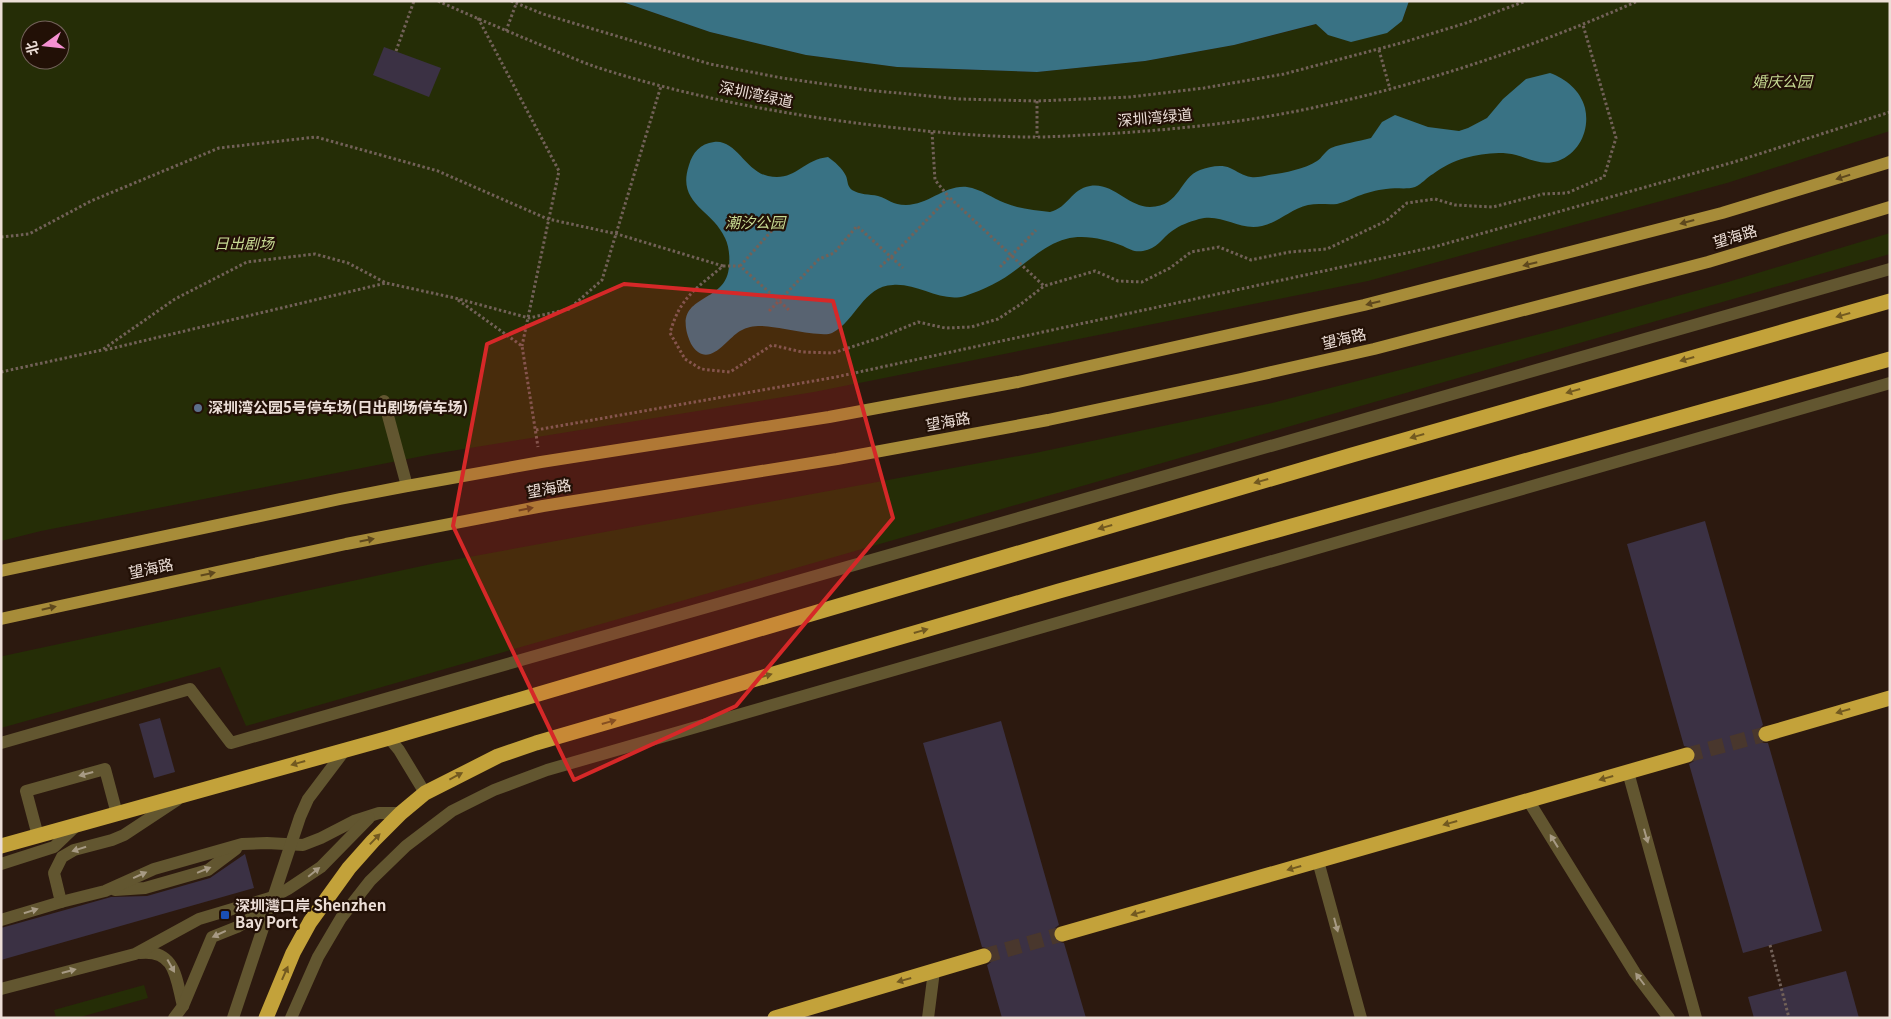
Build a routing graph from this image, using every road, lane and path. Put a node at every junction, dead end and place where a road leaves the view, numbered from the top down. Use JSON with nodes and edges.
{"nodes":[{"id":1,"x":414,"y":1,"type":"edge"},
{"id":2,"x":438,"y":1,"type":"edge"},
{"id":3,"x":511,"y":1,"type":"edge"},
{"id":4,"x":1526,"y":1,"type":"edge"},
{"id":5,"x":1638,"y":1,"type":"edge"},
{"id":6,"x":516,"y":4,"type":"junction"},
{"id":7,"x":478,"y":18,"type":"junction"},
{"id":8,"x":1583,"y":25,"type":"junction"},
{"id":9,"x":506,"y":31,"type":"junction"},
{"id":10,"x":1379,"y":50,"type":"junction"},
{"id":11,"x":396,"y":51,"type":"dead end"},
{"id":12,"x":661,"y":86,"type":"junction"},
{"id":13,"x":1390,"y":89,"type":"junction"},
{"id":14,"x":1037,"y":101,"type":"junction"},
{"id":15,"x":1890,"y":112,"type":"edge"},
{"id":16,"x":932,"y":132,"type":"junction"},
{"id":17,"x":1037,"y":137,"type":"junction"},
{"id":18,"x":1890,"y":162,"type":"edge"},
{"id":19,"x":949,"y":197,"type":"junction"},
{"id":20,"x":1890,"y":207,"type":"edge"},
{"id":21,"x":765,"y":216,"type":"dead end"},
{"id":22,"x":785,"y":216,"type":"dead end"},
{"id":23,"x":548,"y":219,"type":"junction"},
{"id":24,"x":777,"y":226,"type":"junction"},
{"id":25,"x":1036,"y":230,"type":"dead end"},
{"id":26,"x":617,"y":234,"type":"junction"},
{"id":27,"x":1,"y":238,"type":"edge"},
{"id":28,"x":1012,"y":255,"type":"junction"},
{"id":29,"x":891,"y":257,"type":"junction"},
{"id":30,"x":722,"y":266,"type":"junction"},
{"id":31,"x":740,"y":266,"type":"junction"},
{"id":32,"x":880,"y":267,"type":"dead end"},
{"id":33,"x":1000,"y":267,"type":"dead end"},
{"id":34,"x":903,"y":268,"type":"dead end"},
{"id":35,"x":1890,"y":269,"type":"edge"},
{"id":36,"x":386,"y":283,"type":"junction"},
{"id":37,"x":1044,"y":286,"type":"junction"},
{"id":38,"x":455,"y":298,"type":"junction"},
{"id":39,"x":778,"y":301,"type":"junction"},
{"id":40,"x":1890,"y":301,"type":"edge"},
{"id":41,"x":789,"y":310,"type":"dead end"},
{"id":42,"x":769,"y":311,"type":"dead end"},
{"id":43,"x":529,"y":318,"type":"junction"},
{"id":44,"x":522,"y":346,"type":"junction"},
{"id":45,"x":102,"y":350,"type":"junction"},
{"id":46,"x":1890,"y":359,"type":"edge"},
{"id":47,"x":1,"y":372,"type":"edge"},
{"id":48,"x":1890,"y":383,"type":"edge"},
{"id":49,"x":384,"y":401,"type":"dead end"},
{"id":50,"x":536,"y":430,"type":"junction"},
{"id":51,"x":541,"y":462,"type":"junction"},
{"id":52,"x":407,"y":486,"type":"junction"},
{"id":53,"x":1,"y":571,"type":"edge"},
{"id":54,"x":1,"y":618,"type":"edge"},
{"id":55,"x":1890,"y":698,"type":"edge"},
{"id":56,"x":1766,"y":734,"type":"tunnel mouth"},
{"id":57,"x":389,"y":738,"type":"junction"},
{"id":58,"x":1,"y":743,"type":"edge"},
{"id":59,"x":345,"y":750,"type":"junction"},
{"id":60,"x":1687,"y":755,"type":"tunnel mouth"},
{"id":61,"x":1628,"y":772,"type":"junction"},
{"id":62,"x":425,"y":793,"type":"junction"},
{"id":63,"x":184,"y":795,"type":"junction"},
{"id":64,"x":1528,"y":800,"type":"junction"},
{"id":65,"x":401,"y":813,"type":"junction"},
{"id":66,"x":118,"y":814,"type":"junction"},
{"id":67,"x":370,"y":816,"type":"junction"},
{"id":68,"x":77,"y":825,"type":"junction"},
{"id":69,"x":38,"y":836,"type":"junction"},
{"id":70,"x":292,"y":845,"type":"junction"},
{"id":71,"x":1,"y":846,"type":"edge"},
{"id":72,"x":1318,"y":861,"type":"junction"},
{"id":73,"x":1,"y":864,"type":"edge"},
{"id":74,"x":272,"y":897,"type":"junction"},
{"id":75,"x":61,"y":902,"type":"junction"},
{"id":76,"x":1,"y":920,"type":"edge"},
{"id":77,"x":1062,"y":934,"type":"tunnel mouth"},
{"id":78,"x":1770,"y":945,"type":"dead end"},
{"id":79,"x":136,"y":954,"type":"junction"},
{"id":80,"x":984,"y":956,"type":"tunnel mouth"},
{"id":81,"x":934,"y":971,"type":"junction"},
{"id":82,"x":1,"y":989,"type":"edge"},
{"id":83,"x":183,"y":1006,"type":"junction"},
{"id":84,"x":174,"y":1018,"type":"edge"},
{"id":85,"x":233,"y":1018,"type":"edge"},
{"id":86,"x":266,"y":1018,"type":"edge"},
{"id":87,"x":291,"y":1018,"type":"edge"},
{"id":88,"x":775,"y":1018,"type":"edge"},
{"id":89,"x":928,"y":1018,"type":"edge"},
{"id":90,"x":1361,"y":1018,"type":"edge"},
{"id":91,"x":1669,"y":1018,"type":"edge"},
{"id":92,"x":1696,"y":1018,"type":"edge"},
{"id":93,"x":1789,"y":1018,"type":"edge"}],
"edges":[{"from":1,"to":11,"type":"path"},
{"from":2,"to":7,"type":"path","name":"深圳湾绿道"},
{"from":3,"to":6,"type":"path"},
{"from":4,"to":10,"type":"path"},
{"from":5,"to":8,"type":"path","name":"深圳湾绿道"},
{"from":6,"to":9,"type":"path"},
{"from":6,"to":14,"type":"path"},
{"from":7,"to":9,"type":"path","name":"深圳湾绿道"},
{"from":7,"to":23,"type":"path"},
{"from":8,"to":13,"type":"path","name":"深圳湾绿道"},
{"from":8,"to":37,"type":"path"},
{"from":9,"to":12,"type":"path","name":"深圳湾绿道"},
{"from":10,"to":13,"type":"path"},
{"from":10,"to":14,"type":"path"},
{"from":12,"to":16,"type":"path","name":"深圳湾绿道"},
{"from":12,"to":26,"type":"path"},
{"from":13,"to":17,"type":"path","name":"深圳湾绿道"},
{"from":14,"to":17,"type":"path"},
{"from":15,"to":50,"type":"path"},
{"from":16,"to":17,"type":"path","name":"深圳湾绿道"},
{"from":16,"to":19,"type":"path"},
{"from":18,"to":51,"type":"main road","name":"望海路","one_way":true},
{"from":19,"to":28,"type":"path"},
{"from":19,"to":29,"type":"path"},
{"from":54,"to":20,"type":"main road","name":"望海路","one_way":true},
{"from":21,"to":24,"type":"path"},
{"from":22,"to":24,"type":"path"},
{"from":23,"to":26,"type":"path"},
{"from":23,"to":27,"type":"path"},
{"from":23,"to":43,"type":"path"},
{"from":24,"to":31,"type":"path"},
{"from":25,"to":28,"type":"path"},
{"from":26,"to":30,"type":"path"},
{"from":26,"to":43,"type":"path"},
{"from":28,"to":33,"type":"path"},
{"from":28,"to":37,"type":"path"},
{"from":29,"to":32,"type":"path"},
{"from":29,"to":34,"type":"path"},
{"from":29,"to":39,"type":"path"},
{"from":30,"to":31,"type":"path"},
{"from":30,"to":37,"type":"path"},
{"from":31,"to":39,"type":"path"},
{"from":35,"to":58,"type":"lane"},
{"from":36,"to":38,"type":"path"},
{"from":36,"to":45,"type":"path"},
{"from":36,"to":45,"type":"path"},
{"from":38,"to":43,"type":"path"},
{"from":38,"to":44,"type":"path"},
{"from":39,"to":41,"type":"path"},
{"from":39,"to":42,"type":"path"},
{"from":40,"to":57,"type":"highway","one_way":true},
{"from":43,"to":44,"type":"path"},
{"from":44,"to":50,"type":"path"},
{"from":45,"to":47,"type":"path"},
{"from":62,"to":46,"type":"highway","one_way":true},
{"from":48,"to":87,"type":"lane"},
{"from":49,"to":52,"type":"lane"},
{"from":50,"to":51,"type":"path"},
{"from":51,"to":52,"type":"main road","name":"望海路"},
{"from":52,"to":53,"type":"main road","name":"望海路"},
{"from":55,"to":56,"type":"highway","one_way":true},
{"from":57,"to":59,"type":"highway"},
{"from":57,"to":62,"type":"lane"},
{"from":59,"to":63,"type":"highway","one_way":true},
{"from":59,"to":70,"type":"lane"},
{"from":60,"to":61,"type":"highway"},
{"from":61,"to":64,"type":"highway","one_way":true},
{"from":61,"to":92,"type":"lane","one_way":true},
{"from":62,"to":65,"type":"highway"},
{"from":63,"to":66,"type":"highway"},
{"from":63,"to":75,"type":"lane","one_way":true},
{"from":64,"to":72,"type":"highway","one_way":true},
{"from":91,"to":64,"type":"lane","one_way":true},
{"from":65,"to":67,"type":"lane"},
{"from":86,"to":65,"type":"highway","one_way":true},
{"from":66,"to":68,"type":"highway"},
{"from":66,"to":69,"type":"lane","one_way":true},
{"from":67,"to":70,"type":"lane"},
{"from":74,"to":67,"type":"lane","one_way":true},
{"from":68,"to":69,"type":"highway"},
{"from":68,"to":73,"type":"lane"},
{"from":69,"to":71,"type":"highway"},
{"from":70,"to":74,"type":"lane"},
{"from":75,"to":70,"type":"lane","one_way":true},
{"from":72,"to":77,"type":"highway","one_way":true},
{"from":72,"to":90,"type":"lane","one_way":true},
{"from":74,"to":79,"type":"lane"},
{"from":74,"to":83,"type":"lane","one_way":true},
{"from":74,"to":85,"type":"lane"},
{"from":76,"to":75,"type":"lane","one_way":true},
{"from":78,"to":93,"type":"path"},
{"from":82,"to":79,"type":"lane","one_way":true},
{"from":79,"to":83,"type":"lane","one_way":true},
{"from":80,"to":81,"type":"highway"},
{"from":81,"to":88,"type":"highway","one_way":true},
{"from":81,"to":89,"type":"lane"},
{"from":83,"to":84,"type":"lane"}]}
